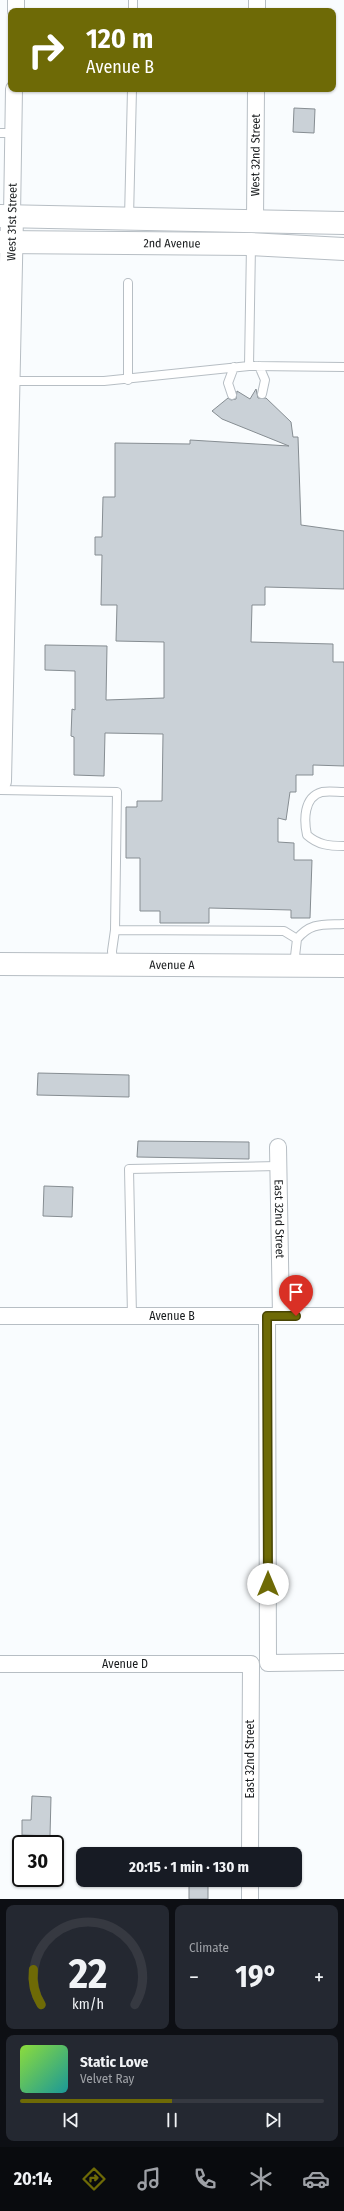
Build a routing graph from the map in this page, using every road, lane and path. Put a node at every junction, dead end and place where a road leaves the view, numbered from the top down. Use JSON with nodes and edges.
{"nodes":[{"id":1,"x":14,"y":92,"type":"edge"},
{"id":2,"x":132,"y":92,"type":"edge"},
{"id":3,"x":256,"y":92,"type":"edge"},
{"id":4,"x":7,"y":133,"type":"edge"},
{"id":5,"x":6,"y":216,"type":"edge"},
{"id":6,"x":129,"y":218,"type":"junction"},
{"id":7,"x":255,"y":220,"type":"junction"},
{"id":8,"x":344,"y":223,"type":"edge"},
{"id":9,"x":6,"y":242,"type":"edge"},
{"id":10,"x":251,"y":244,"type":"junction"},
{"id":11,"x":344,"y":249,"type":"edge"},
{"id":12,"x":128,"y":283,"type":"dead end"},
{"id":13,"x":249,"y":366,"type":"junction"},
{"id":14,"x":259,"y":366,"type":"junction"},
{"id":15,"x":234,"y":367,"type":"junction"},
{"id":16,"x":344,"y":367,"type":"edge"},
{"id":17,"x":128,"y":380,"type":"junction"},
{"id":18,"x":8,"y":381,"type":"junction"},
{"id":19,"x":262,"y":394,"type":"dead end"},
{"id":20,"x":232,"y":395,"type":"dead end"},
{"id":21,"x":3,"y":467,"type":"edge"},
{"id":22,"x":1,"y":714,"type":"edge"},
{"id":23,"x":0,"y":781,"type":"edge"},
{"id":24,"x":0,"y":790,"type":"edge"},
{"id":25,"x":344,"y":792,"type":"edge"},
{"id":26,"x":344,"y":846,"type":"edge"},
{"id":27,"x":344,"y":924,"type":"edge"},
{"id":28,"x":115,"y":930,"type":"junction"},
{"id":29,"x":296,"y":939,"type":"junction"},
{"id":30,"x":0,"y":964,"type":"edge"},
{"id":31,"x":113,"y":965,"type":"junction"},
{"id":32,"x":294,"y":966,"type":"junction"},
{"id":33,"x":344,"y":966,"type":"edge"},
{"id":34,"x":278,"y":1147,"type":"dead end"},
{"id":35,"x":278,"y":1166,"type":"junction"},
{"id":36,"x":0,"y":1316,"type":"edge"},
{"id":37,"x":132,"y":1316,"type":"junction"},
{"id":38,"x":274,"y":1316,"type":"junction"},
{"id":39,"x":344,"y":1316,"type":"edge"},
{"id":40,"x":344,"y":1662,"type":"edge"},
{"id":41,"x":0,"y":1664,"type":"edge"},
{"id":42,"x":251,"y":1664,"type":"joint"},
{"id":43,"x":250,"y":1847,"type":"edge"},
{"id":44,"x":250,"y":1887,"type":"edge"},
{"id":45,"x":250,"y":1899,"type":"edge"}],
"edges":[{"from":1,"to":4,"type":"street","name":"West 31st Street"},
{"from":2,"to":6,"type":"lane"},
{"from":3,"to":7,"type":"street","name":"West 32nd Street"},
{"from":4,"to":5,"type":"street","name":"West 31st Street"},
{"from":5,"to":6,"type":"street","name":"2nd Avenue"},
{"from":5,"to":9,"type":"street","name":"West 31st Street"},
{"from":6,"to":7,"type":"street","name":"2nd Avenue"},
{"from":7,"to":8,"type":"street","name":"2nd Avenue"},
{"from":9,"to":10,"type":"street","name":"2nd Avenue"},
{"from":9,"to":18,"type":"street","name":"West 31st Street"},
{"from":10,"to":11,"type":"street","name":"2nd Avenue"},
{"from":10,"to":13,"type":"lane"},
{"from":12,"to":17,"type":"lane"},
{"from":13,"to":14,"type":"lane"},
{"from":13,"to":15,"type":"lane"},
{"from":14,"to":16,"type":"lane"},
{"from":14,"to":19,"type":"lane"},
{"from":15,"to":17,"type":"lane"},
{"from":15,"to":20,"type":"lane"},
{"from":17,"to":18,"type":"lane"},
{"from":18,"to":21,"type":"street","name":"West 31st Street"},
{"from":21,"to":22,"type":"street","name":"West 31st Street"},
{"from":22,"to":23,"type":"street","name":"West 31st Street"},
{"from":24,"to":28,"type":"lane"},
{"from":25,"to":26,"type":"lane"},
{"from":27,"to":29,"type":"lane"},
{"from":28,"to":29,"type":"lane"},
{"from":28,"to":31,"type":"lane"},
{"from":29,"to":32,"type":"lane"},
{"from":30,"to":31,"type":"street","name":"Avenue A"},
{"from":31,"to":32,"type":"street","name":"Avenue A"},
{"from":32,"to":33,"type":"street","name":"Avenue A"},
{"from":34,"to":35,"type":"street","name":"East 32nd Street"},
{"from":35,"to":37,"type":"lane"},
{"from":35,"to":38,"type":"street","name":"East 32nd Street"},
{"from":36,"to":37,"type":"street","name":"Avenue B"},
{"from":37,"to":38,"type":"street","name":"Avenue B"},
{"from":38,"to":39,"type":"street","name":"Avenue B"},
{"from":38,"to":40,"type":"street","name":"East 32nd Street"},
{"from":41,"to":42,"type":"street","name":"Avenue D"},
{"from":42,"to":43,"type":"street","name":"East 32nd Street"},
{"from":44,"to":45,"type":"street"}]}
